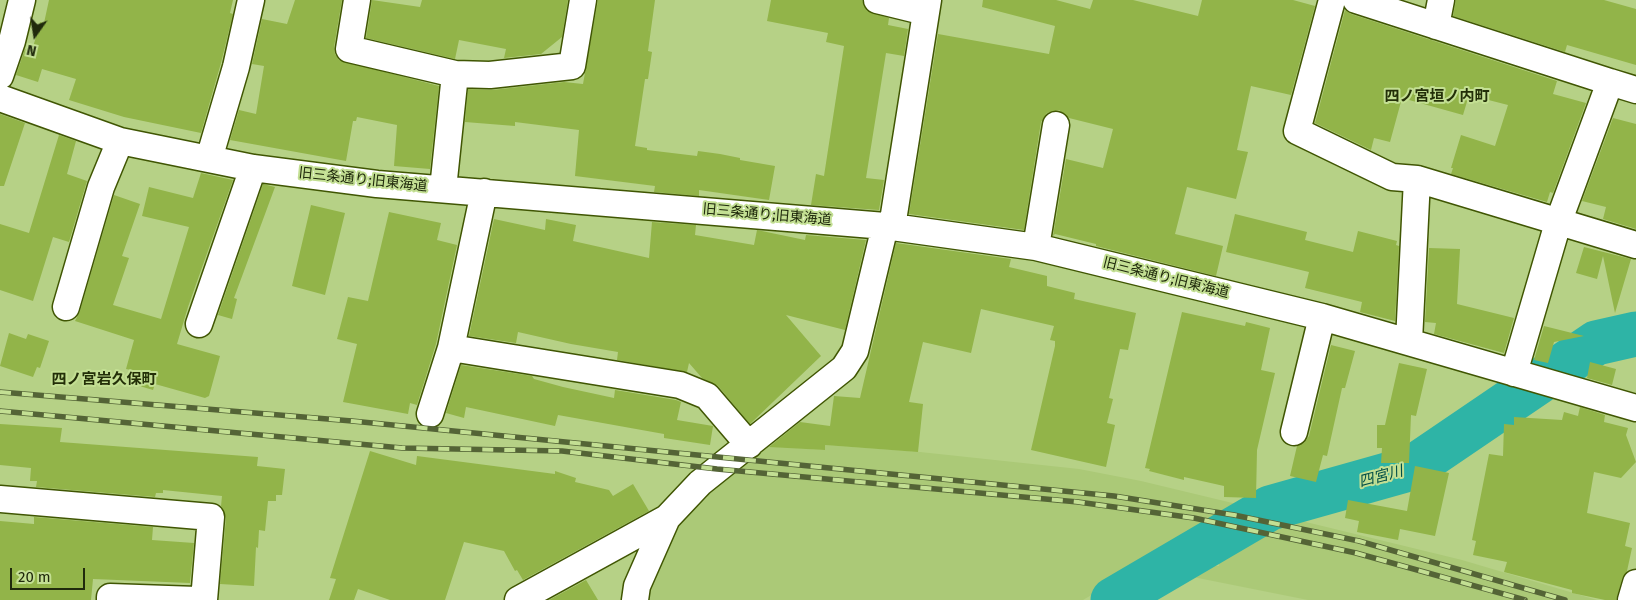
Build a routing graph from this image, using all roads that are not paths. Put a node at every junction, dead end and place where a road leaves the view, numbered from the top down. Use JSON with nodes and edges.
{"nodes":[{"id":1,"x":22,"y":0,"type":"edge"},
{"id":2,"x":251,"y":0,"type":"edge"},
{"id":3,"x":357,"y":0,"type":"edge"},
{"id":4,"x":583,"y":0,"type":"edge"},
{"id":5,"x":877,"y":0,"type":"edge"},
{"id":6,"x":1332,"y":0,"type":"edge"},
{"id":7,"x":1356,"y":0,"type":"edge"},
{"id":8,"x":1442,"y":0,"type":"edge"},
{"id":9,"x":927,"y":6,"type":"edge"},
{"id":10,"x":1436,"y":26,"type":"junction"},
{"id":11,"x":456,"y":74,"type":"junction"},
{"id":12,"x":1610,"y":82,"type":"junction"},
{"id":13,"x":1636,"y":90,"type":"edge"},
{"id":14,"x":1,"y":97,"type":"edge"},
{"id":15,"x":1056,"y":125,"type":"dead end"},
{"id":16,"x":120,"y":141,"type":"junction"},
{"id":17,"x":209,"y":159,"type":"junction"},
{"id":18,"x":253,"y":168,"type":"junction"},
{"id":19,"x":1404,"y":178,"type":"junction"},
{"id":20,"x":443,"y":189,"type":"junction"},
{"id":21,"x":484,"y":192,"type":"junction"},
{"id":22,"x":1558,"y":223,"type":"junction"},
{"id":23,"x":889,"y":226,"type":"junction"},
{"id":24,"x":1636,"y":245,"type":"edge"},
{"id":25,"x":1036,"y":247,"type":"junction"},
{"id":26,"x":66,"y":307,"type":"dead end"},
{"id":27,"x":1322,"y":317,"type":"junction"},
{"id":28,"x":199,"y":324,"type":"dead end"},
{"id":29,"x":1410,"y":341,"type":"junction"},
{"id":30,"x":451,"y":348,"type":"junction"},
{"id":31,"x":1520,"y":375,"type":"junction"},
{"id":32,"x":1636,"y":408,"type":"edge"},
{"id":33,"x":430,"y":414,"type":"dead end"},
{"id":34,"x":1294,"y":432,"type":"dead end"},
{"id":35,"x":749,"y":444,"type":"junction"},
{"id":36,"x":0,"y":499,"type":"edge"},
{"id":37,"x":667,"y":518,"type":"junction"},
{"id":38,"x":1636,"y":582,"type":"edge"},
{"id":39,"x":110,"y":600,"type":"edge"},
{"id":40,"x":197,"y":600,"type":"edge"},
{"id":41,"x":204,"y":600,"type":"edge"},
{"id":42,"x":518,"y":600,"type":"edge"},
{"id":43,"x":634,"y":600,"type":"edge"},
{"id":44,"x":1631,"y":600,"type":"edge"}],
"edges":[{"from":1,"to":14,"type":"street"},
{"from":2,"to":17,"type":"street"},
{"from":3,"to":11,"type":"street"},
{"from":4,"to":11,"type":"street"},
{"from":5,"to":9,"type":"street"},
{"from":6,"to":19,"type":"street"},
{"from":7,"to":10,"type":"street"},
{"from":8,"to":10,"type":"street"},
{"from":9,"to":23,"type":"street"},
{"from":10,"to":12,"type":"street"},
{"from":11,"to":20,"type":"street"},
{"from":12,"to":13,"type":"street"},
{"from":12,"to":22,"type":"street"},
{"from":14,"to":16,"type":"street","name":"旧三条通り;旧東海道"},
{"from":15,"to":25,"type":"street"},
{"from":16,"to":17,"type":"street","name":"旧三条通り;旧東海道"},
{"from":16,"to":26,"type":"street"},
{"from":17,"to":18,"type":"street","name":"旧三条通り;旧東海道"},
{"from":18,"to":20,"type":"street","name":"旧三条通り;旧東海道"},
{"from":18,"to":28,"type":"street"},
{"from":19,"to":22,"type":"street"},
{"from":19,"to":29,"type":"street"},
{"from":20,"to":21,"type":"street","name":"旧三条通り;旧東海道"},
{"from":21,"to":23,"type":"street","name":"旧三条通り;旧東海道"},
{"from":21,"to":30,"type":"street"},
{"from":22,"to":24,"type":"street"},
{"from":22,"to":31,"type":"street"},
{"from":23,"to":25,"type":"street","name":"旧三条通り;旧東海道"},
{"from":23,"to":35,"type":"street"},
{"from":25,"to":27,"type":"street","name":"旧三条通り;旧東海道"},
{"from":27,"to":29,"type":"street","name":"旧三条通り;旧東海道"},
{"from":27,"to":34,"type":"street"},
{"from":29,"to":31,"type":"street","name":"旧三条通り;旧東海道"},
{"from":30,"to":33,"type":"street"},
{"from":30,"to":35,"type":"street"},
{"from":31,"to":32,"type":"street","name":"旧三条通り;旧東海道"},
{"from":35,"to":37,"type":"street"},
{"from":36,"to":41,"type":"street"},
{"from":37,"to":42,"type":"street"},
{"from":37,"to":43,"type":"street"},
{"from":38,"to":44,"type":"street"},
{"from":39,"to":40,"type":"street"}]}
